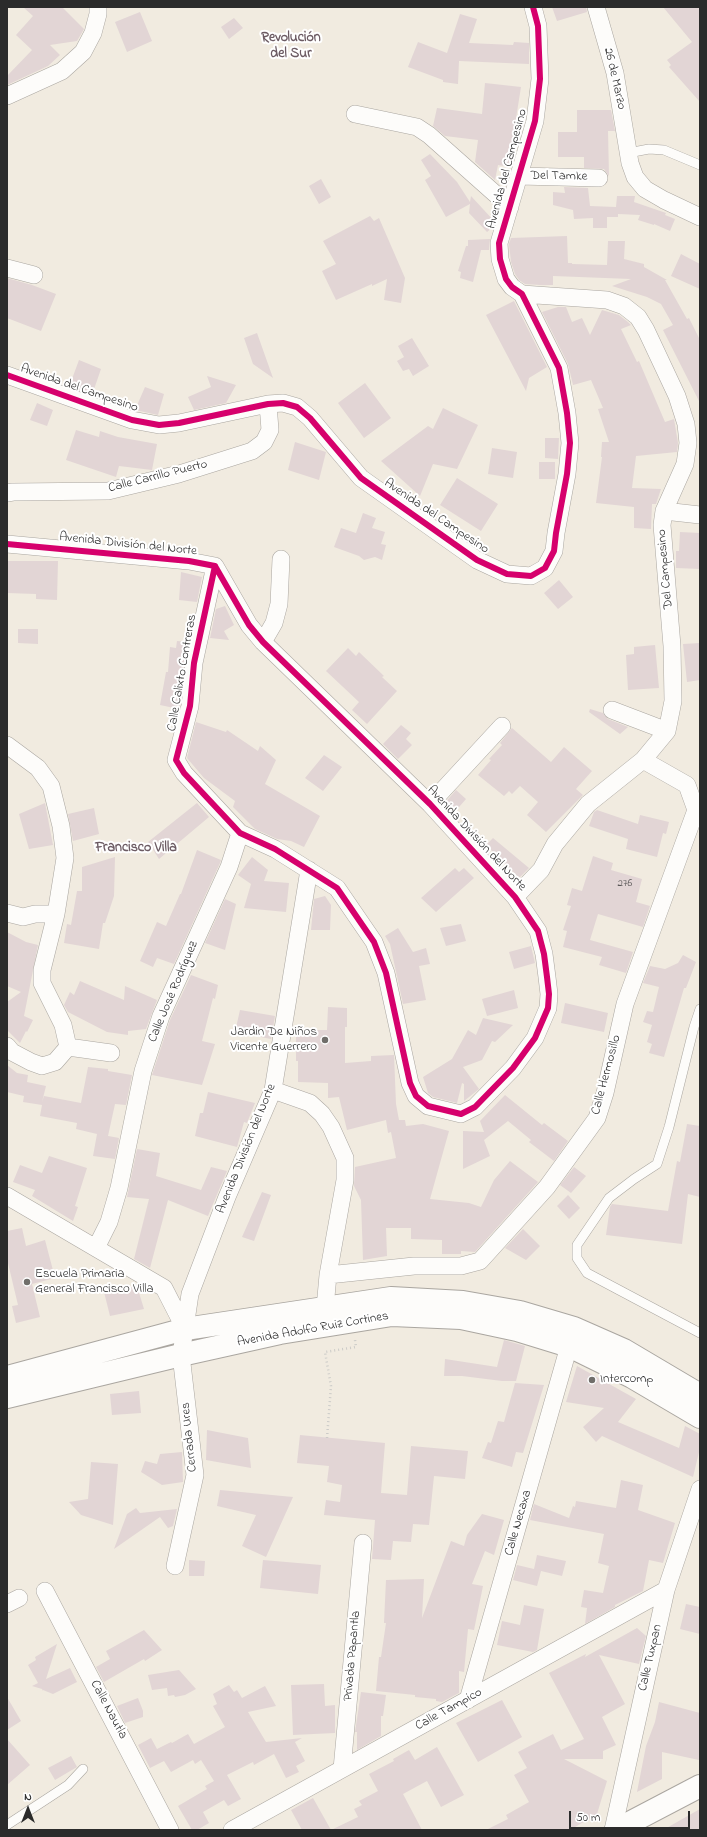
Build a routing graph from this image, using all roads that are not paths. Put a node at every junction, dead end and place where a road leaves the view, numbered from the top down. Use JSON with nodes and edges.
{"nodes":[{"id":1,"x":98,"y":7,"type":"edge"},
{"id":2,"x":533,"y":7,"type":"edge"},
{"id":3,"x":596,"y":7,"type":"edge"},
{"id":4,"x":7,"y":96,"type":"edge"},
{"id":5,"x":355,"y":114,"type":"dead end"},
{"id":6,"x":628,"y":153,"type":"junction"},
{"id":7,"x":700,"y":165,"type":"edge"},
{"id":8,"x":519,"y":176,"type":"junction"},
{"id":9,"x":600,"y":178,"type":"dead end"},
{"id":10,"x":510,"y":207,"type":"junction"},
{"id":11,"x":700,"y":217,"type":"edge"},
{"id":12,"x":7,"y":268,"type":"edge"},
{"id":13,"x":34,"y":274,"type":"dead end"},
{"id":14,"x":522,"y":294,"type":"junction"},
{"id":15,"x":7,"y":375,"type":"edge"},
{"id":16,"x":268,"y":404,"type":"junction"},
{"id":17,"x":7,"y":493,"type":"edge"},
{"id":18,"x":664,"y":511,"type":"junction"},
{"id":19,"x":700,"y":515,"type":"edge"},
{"id":20,"x":7,"y":544,"type":"edge"},
{"id":21,"x":281,"y":559,"type":"dead end"},
{"id":22,"x":215,"y":566,"type":"junction"},
{"id":23,"x":263,"y":642,"type":"junction"},
{"id":24,"x":612,"y":710,"type":"dead end"},
{"id":25,"x":502,"y":726,"type":"dead end"},
{"id":26,"x":667,"y":731,"type":"junction"},
{"id":27,"x":7,"y":745,"type":"edge"},
{"id":28,"x":643,"y":760,"type":"junction"},
{"id":29,"x":430,"y":804,"type":"junction"},
{"id":30,"x":240,"y":833,"type":"junction"},
{"id":31,"x":309,"y":870,"type":"junction"},
{"id":32,"x":515,"y":897,"type":"junction"},
{"id":33,"x":7,"y":913,"type":"edge"},
{"id":34,"x":56,"y":914,"type":"junction"},
{"id":35,"x":700,"y":1009,"type":"edge"},
{"id":36,"x":7,"y":1046,"type":"edge"},
{"id":37,"x":68,"y":1047,"type":"junction"},
{"id":38,"x":111,"y":1053,"type":"dead end"},
{"id":39,"x":273,"y":1090,"type":"junction"},
{"id":40,"x":7,"y":1196,"type":"edge"},
{"id":41,"x":96,"y":1248,"type":"junction"},
{"id":42,"x":328,"y":1275,"type":"junction"},
{"id":43,"x":325,"y":1308,"type":"junction"},
{"id":44,"x":278,"y":1324,"type":"junction"},
{"id":45,"x":185,"y":1329,"type":"junction"},
{"id":46,"x":700,"y":1333,"type":"edge"},
{"id":47,"x":569,"y":1346,"type":"junction"},
{"id":48,"x":181,"y":1354,"type":"junction"},
{"id":49,"x":7,"y":1377,"type":"edge"},
{"id":50,"x":700,"y":1395,"type":"edge"},
{"id":51,"x":7,"y":1397,"type":"edge"},
{"id":52,"x":700,"y":1417,"type":"edge"},
{"id":53,"x":700,"y":1489,"type":"edge"},
{"id":54,"x":363,"y":1543,"type":"dead end"},
{"id":55,"x":175,"y":1566,"type":"dead end"},
{"id":56,"x":666,"y":1590,"type":"junction"},
{"id":57,"x":45,"y":1591,"type":"dead end"},
{"id":58,"x":468,"y":1700,"type":"junction"},
{"id":59,"x":82,"y":1769,"type":"dead end"},
{"id":60,"x":342,"y":1769,"type":"junction"},
{"id":61,"x":700,"y":1786,"type":"edge"},
{"id":62,"x":7,"y":1825,"type":"edge"},
{"id":63,"x":638,"y":1825,"type":"edge"},
{"id":64,"x":170,"y":1830,"type":"edge"},
{"id":65,"x":232,"y":1830,"type":"edge"},
{"id":66,"x":613,"y":1830,"type":"edge"},
{"id":67,"x":616,"y":1830,"type":"edge"}],
"edges":[{"from":1,"to":4,"type":"street"},
{"from":2,"to":8,"type":"street","name":"Avenida del Campesino"},
{"from":3,"to":6,"type":"street","name":"26 de Marzo"},
{"from":5,"to":10,"type":"street"},
{"from":6,"to":7,"type":"lane"},
{"from":6,"to":11,"type":"street","name":"26 de Marzo"},
{"from":8,"to":9,"type":"street","name":"Del Tamke"},
{"from":8,"to":10,"type":"street","name":"Avenida del Campesino"},
{"from":10,"to":14,"type":"street","name":"Avenida del Campesino"},
{"from":12,"to":13,"type":"street"},
{"from":14,"to":16,"type":"street","name":"Avenida del Campesino"},
{"from":14,"to":18,"type":"street","name":"Del Campesino"},
{"from":15,"to":16,"type":"street","name":"Avenida del Campesino"},
{"from":16,"to":17,"type":"street","name":"Calle Carrillo Puerto"},
{"from":18,"to":19,"type":"street"},
{"from":18,"to":26,"type":"street","name":"Del Campesino"},
{"from":20,"to":22,"type":"street","name":"Avenida División del Norte"},
{"from":21,"to":23,"type":"street"},
{"from":22,"to":23,"type":"street","name":"Avenida División del Norte"},
{"from":22,"to":30,"type":"street","name":"Calle Calixto Contreras"},
{"from":23,"to":29,"type":"street","name":"Avenida División del Norte"},
{"from":24,"to":26,"type":"street"},
{"from":25,"to":29,"type":"street"},
{"from":26,"to":28,"type":"street","name":"Del Campesino"},
{"from":27,"to":34,"type":"street"},
{"from":28,"to":32,"type":"street","name":"Del Campesino"},
{"from":28,"to":42,"type":"street","name":"Calle Hermosillo"},
{"from":29,"to":32,"type":"street","name":"Avenida División del Norte"},
{"from":30,"to":31,"type":"street"},
{"from":30,"to":41,"type":"street","name":"Calle José Rodríguez"},
{"from":31,"to":32,"type":"street","name":"Avenida División del Norte"},
{"from":31,"to":39,"type":"street","name":"Avenida División del Norte"},
{"from":33,"to":34,"type":"street"},
{"from":34,"to":37,"type":"street"},
{"from":35,"to":46,"type":"lane"},
{"from":36,"to":37,"type":"street"},
{"from":37,"to":38,"type":"street"},
{"from":39,"to":42,"type":"street"},
{"from":39,"to":45,"type":"street","name":"Avenida División del Norte"},
{"from":40,"to":41,"type":"street"},
{"from":41,"to":45,"type":"street"},
{"from":42,"to":43,"type":"street"},
{"from":43,"to":44,"type":"main road","name":"Avenida Adolfo Ruiz Cortines"},
{"from":43,"to":50,"type":"main road","name":"Avenida Adolfo Ruiz Cortines"},
{"from":44,"to":45,"type":"main road","name":"Avenida Adolfo Ruiz Cortines"},
{"from":44,"to":47,"type":"main road","name":"Avenida Adolfo Ruiz Cortines"},
{"from":44,"to":48,"type":"main road","name":"Avenida Adolfo Ruiz Cortines"},
{"from":45,"to":48,"type":"street","name":"Avenida División del Norte"},
{"from":45,"to":49,"type":"main road","name":"Avenida Adolfo Ruiz Cortines"},
{"from":47,"to":52,"type":"main road","name":"Avenida Adolfo Ruiz Cortines"},
{"from":47,"to":58,"type":"street","name":"Calle Necaxa"},
{"from":48,"to":51,"type":"main road","name":"Avenida Adolfo Ruiz Cortines"},
{"from":48,"to":55,"type":"street","name":"Cerrada Ures"},
{"from":53,"to":56,"type":"street","name":"Calle Tuxpan"},
{"from":54,"to":60,"type":"street","name":"Privada Papantla"},
{"from":56,"to":58,"type":"street","name":"Calle Tampico"},
{"from":56,"to":66,"type":"street","name":"Calle Tuxpan"},
{"from":57,"to":64,"type":"street","name":"Calle Nautla"},
{"from":58,"to":60,"type":"street","name":"Calle Tampico"},
{"from":59,"to":62,"type":"lane"},
{"from":60,"to":65,"type":"street","name":"Calle Tampico"},
{"from":61,"to":63,"type":"main road"},
{"from":63,"to":67,"type":"main road"}]}
